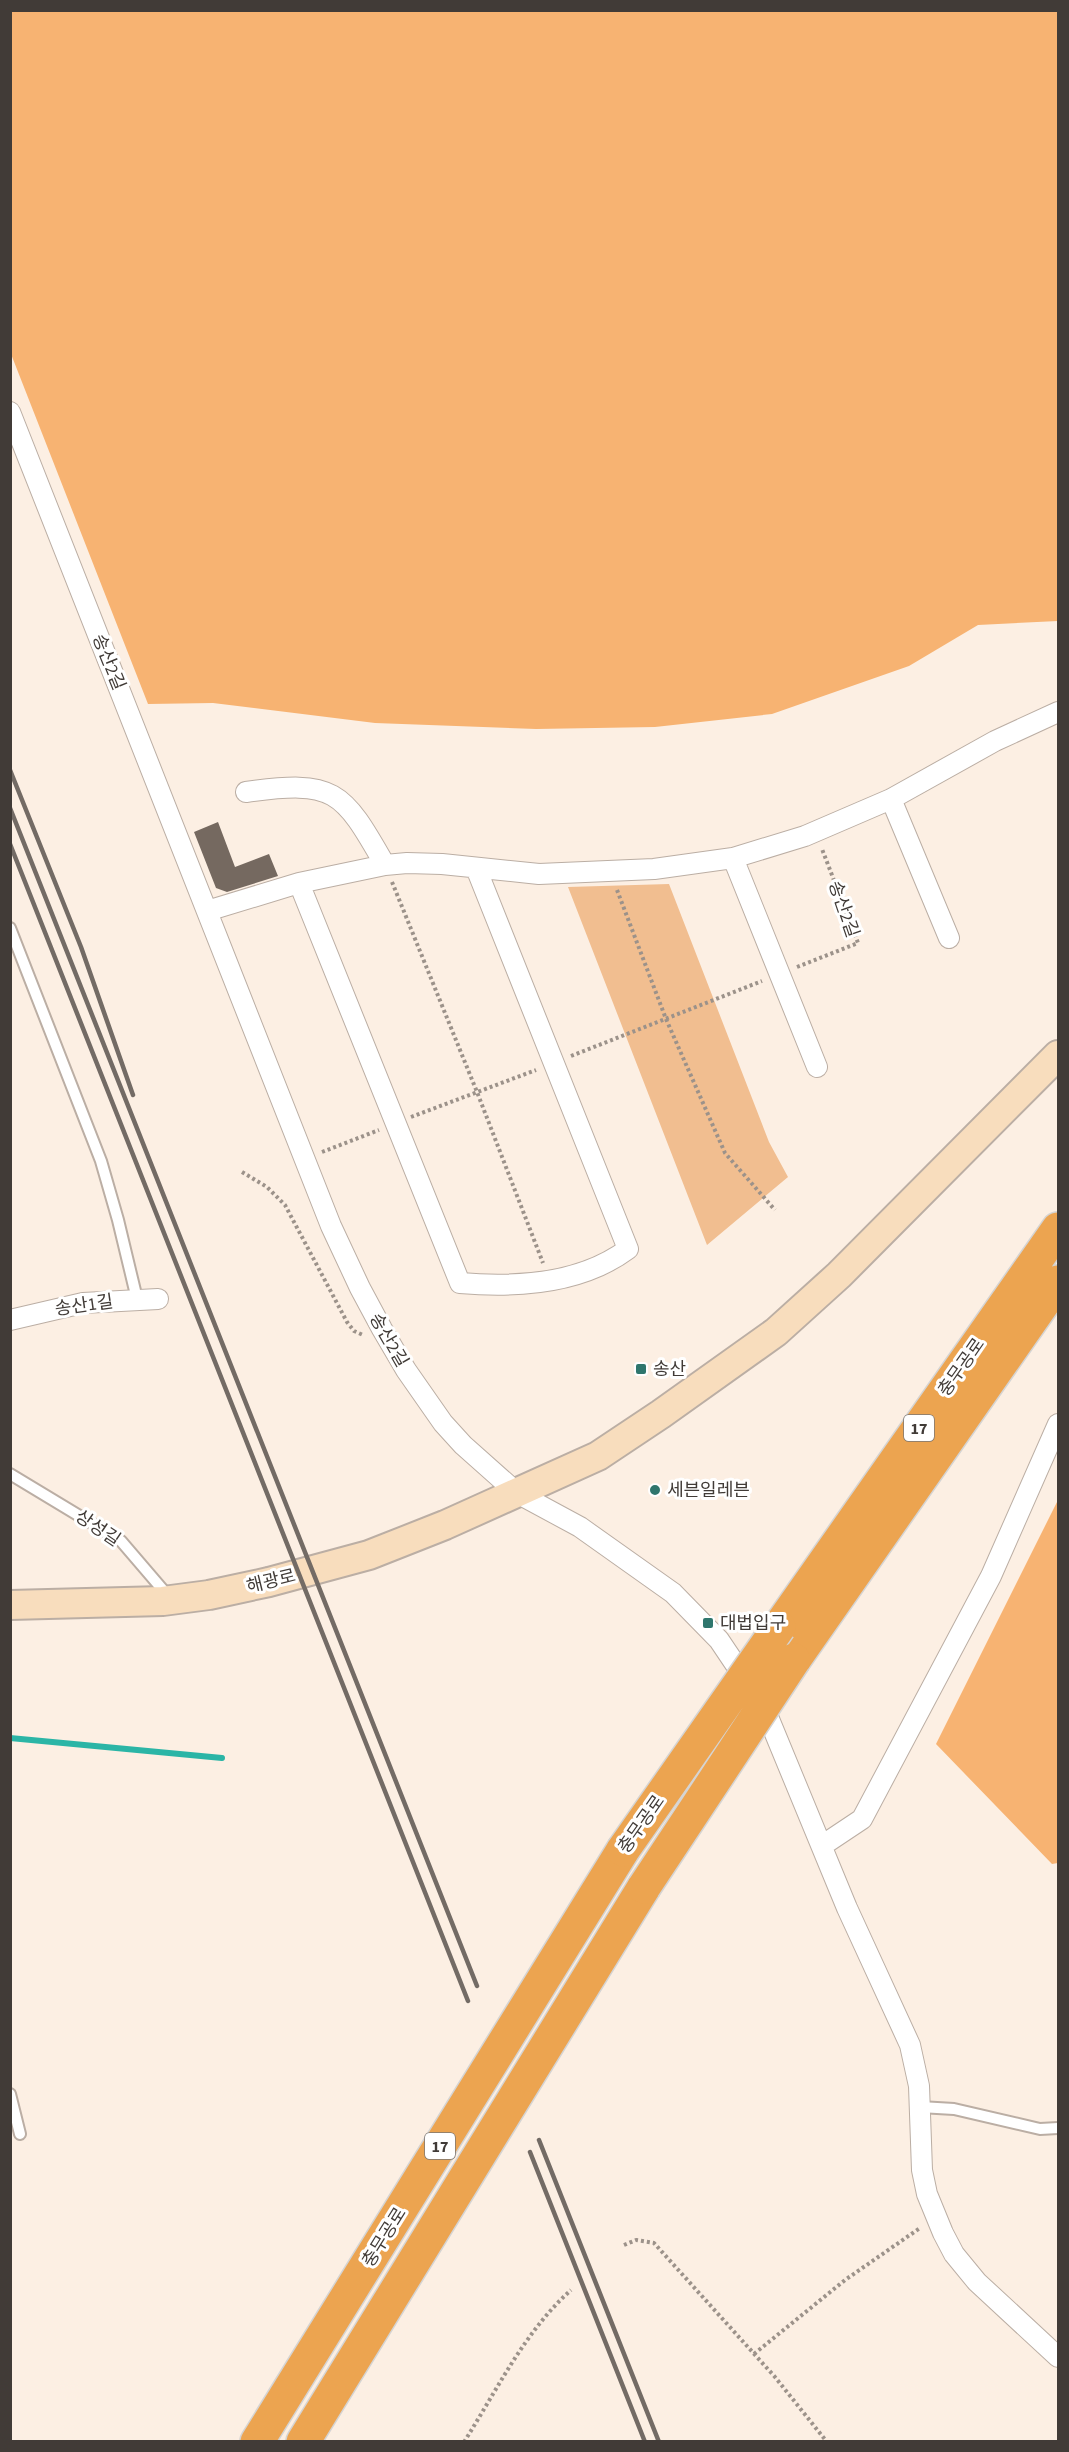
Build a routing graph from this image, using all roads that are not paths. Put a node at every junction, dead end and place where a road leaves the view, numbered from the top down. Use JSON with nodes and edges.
{"nodes":[{"id":1,"x":10,"y":412,"type":"edge"},
{"id":2,"x":1059,"y":711,"type":"edge"},
{"id":3,"x":246,"y":792,"type":"dead end"},
{"id":4,"x":891,"y":799,"type":"junction"},
{"id":5,"x":733,"y":858,"type":"junction"},
{"id":6,"x":385,"y":865,"type":"junction"},
{"id":7,"x":476,"y":868,"type":"junction"},
{"id":8,"x":299,"y":883,"type":"junction"},
{"id":9,"x":207,"y":911,"type":"junction"},
{"id":10,"x":10,"y":928,"type":"edge"},
{"id":11,"x":949,"y":938,"type":"dead end"},
{"id":12,"x":1059,"y":1056,"type":"edge"},
{"id":13,"x":817,"y":1067,"type":"dead end"},
{"id":14,"x":1059,"y":1203,"type":"edge"},
{"id":15,"x":1059,"y":1229,"type":"edge"},
{"id":16,"x":1059,"y":1282,"type":"edge"},
{"id":17,"x":137,"y":1299,"type":"junction"},
{"id":18,"x":158,"y":1299,"type":"dead end"},
{"id":19,"x":10,"y":1320,"type":"edge"},
{"id":20,"x":1059,"y":1424,"type":"edge"},
{"id":21,"x":10,"y":1474,"type":"edge"},
{"id":22,"x":517,"y":1493,"type":"junction"},
{"id":23,"x":836,"y":1545,"type":"junction"},
{"id":24,"x":171,"y":1600,"type":"junction"},
{"id":25,"x":10,"y":1605,"type":"edge"},
{"id":26,"x":823,"y":1845,"type":"junction"},
{"id":27,"x":10,"y":2094,"type":"edge"},
{"id":28,"x":920,"y":2107,"type":"junction"},
{"id":29,"x":1059,"y":2128,"type":"edge"},
{"id":30,"x":20,"y":2134,"type":"dead end"},
{"id":31,"x":1059,"y":2357,"type":"edge"},
{"id":32,"x":257,"y":2442,"type":"edge"},
{"id":33,"x":303,"y":2442,"type":"edge"}],
"edges":[{"from":1,"to":9,"type":"street","name":"송산2길"},
{"from":2,"to":4,"type":"street"},
{"from":3,"to":6,"type":"street"},
{"from":4,"to":5,"type":"street"},
{"from":4,"to":11,"type":"street"},
{"from":5,"to":7,"type":"street"},
{"from":5,"to":13,"type":"street"},
{"from":6,"to":7,"type":"street"},
{"from":6,"to":8,"type":"street"},
{"from":7,"to":8,"type":"street"},
{"from":8,"to":9,"type":"street"},
{"from":9,"to":22,"type":"street","name":"송산2길"},
{"from":10,"to":17,"type":"lane"},
{"from":12,"to":22,"type":"main road","name":"해광로"},
{"from":14,"to":23,"type":"highway"},
{"from":15,"to":23,"type":"highway","name":"충무공로","number":"17"},
{"from":16,"to":33,"type":"highway","name":"충무공로","number":"17","bridge":true},
{"from":17,"to":18,"type":"street","name":"송산1길"},
{"from":17,"to":19,"type":"street","name":"송산1길"},
{"from":20,"to":26,"type":"street"},
{"from":21,"to":24,"type":"lane","name":"상성길"},
{"from":22,"to":24,"type":"main road","name":"해광로"},
{"from":22,"to":26,"type":"street","name":"송산2길"},
{"from":23,"to":32,"type":"highway","name":"충무공로","number":"17","bridge":true},
{"from":24,"to":25,"type":"main road","name":"해광로"},
{"from":26,"to":28,"type":"street","name":"송산2길"},
{"from":27,"to":30,"type":"lane"},
{"from":28,"to":29,"type":"lane"},
{"from":28,"to":31,"type":"street","name":"송산2길"}]}
